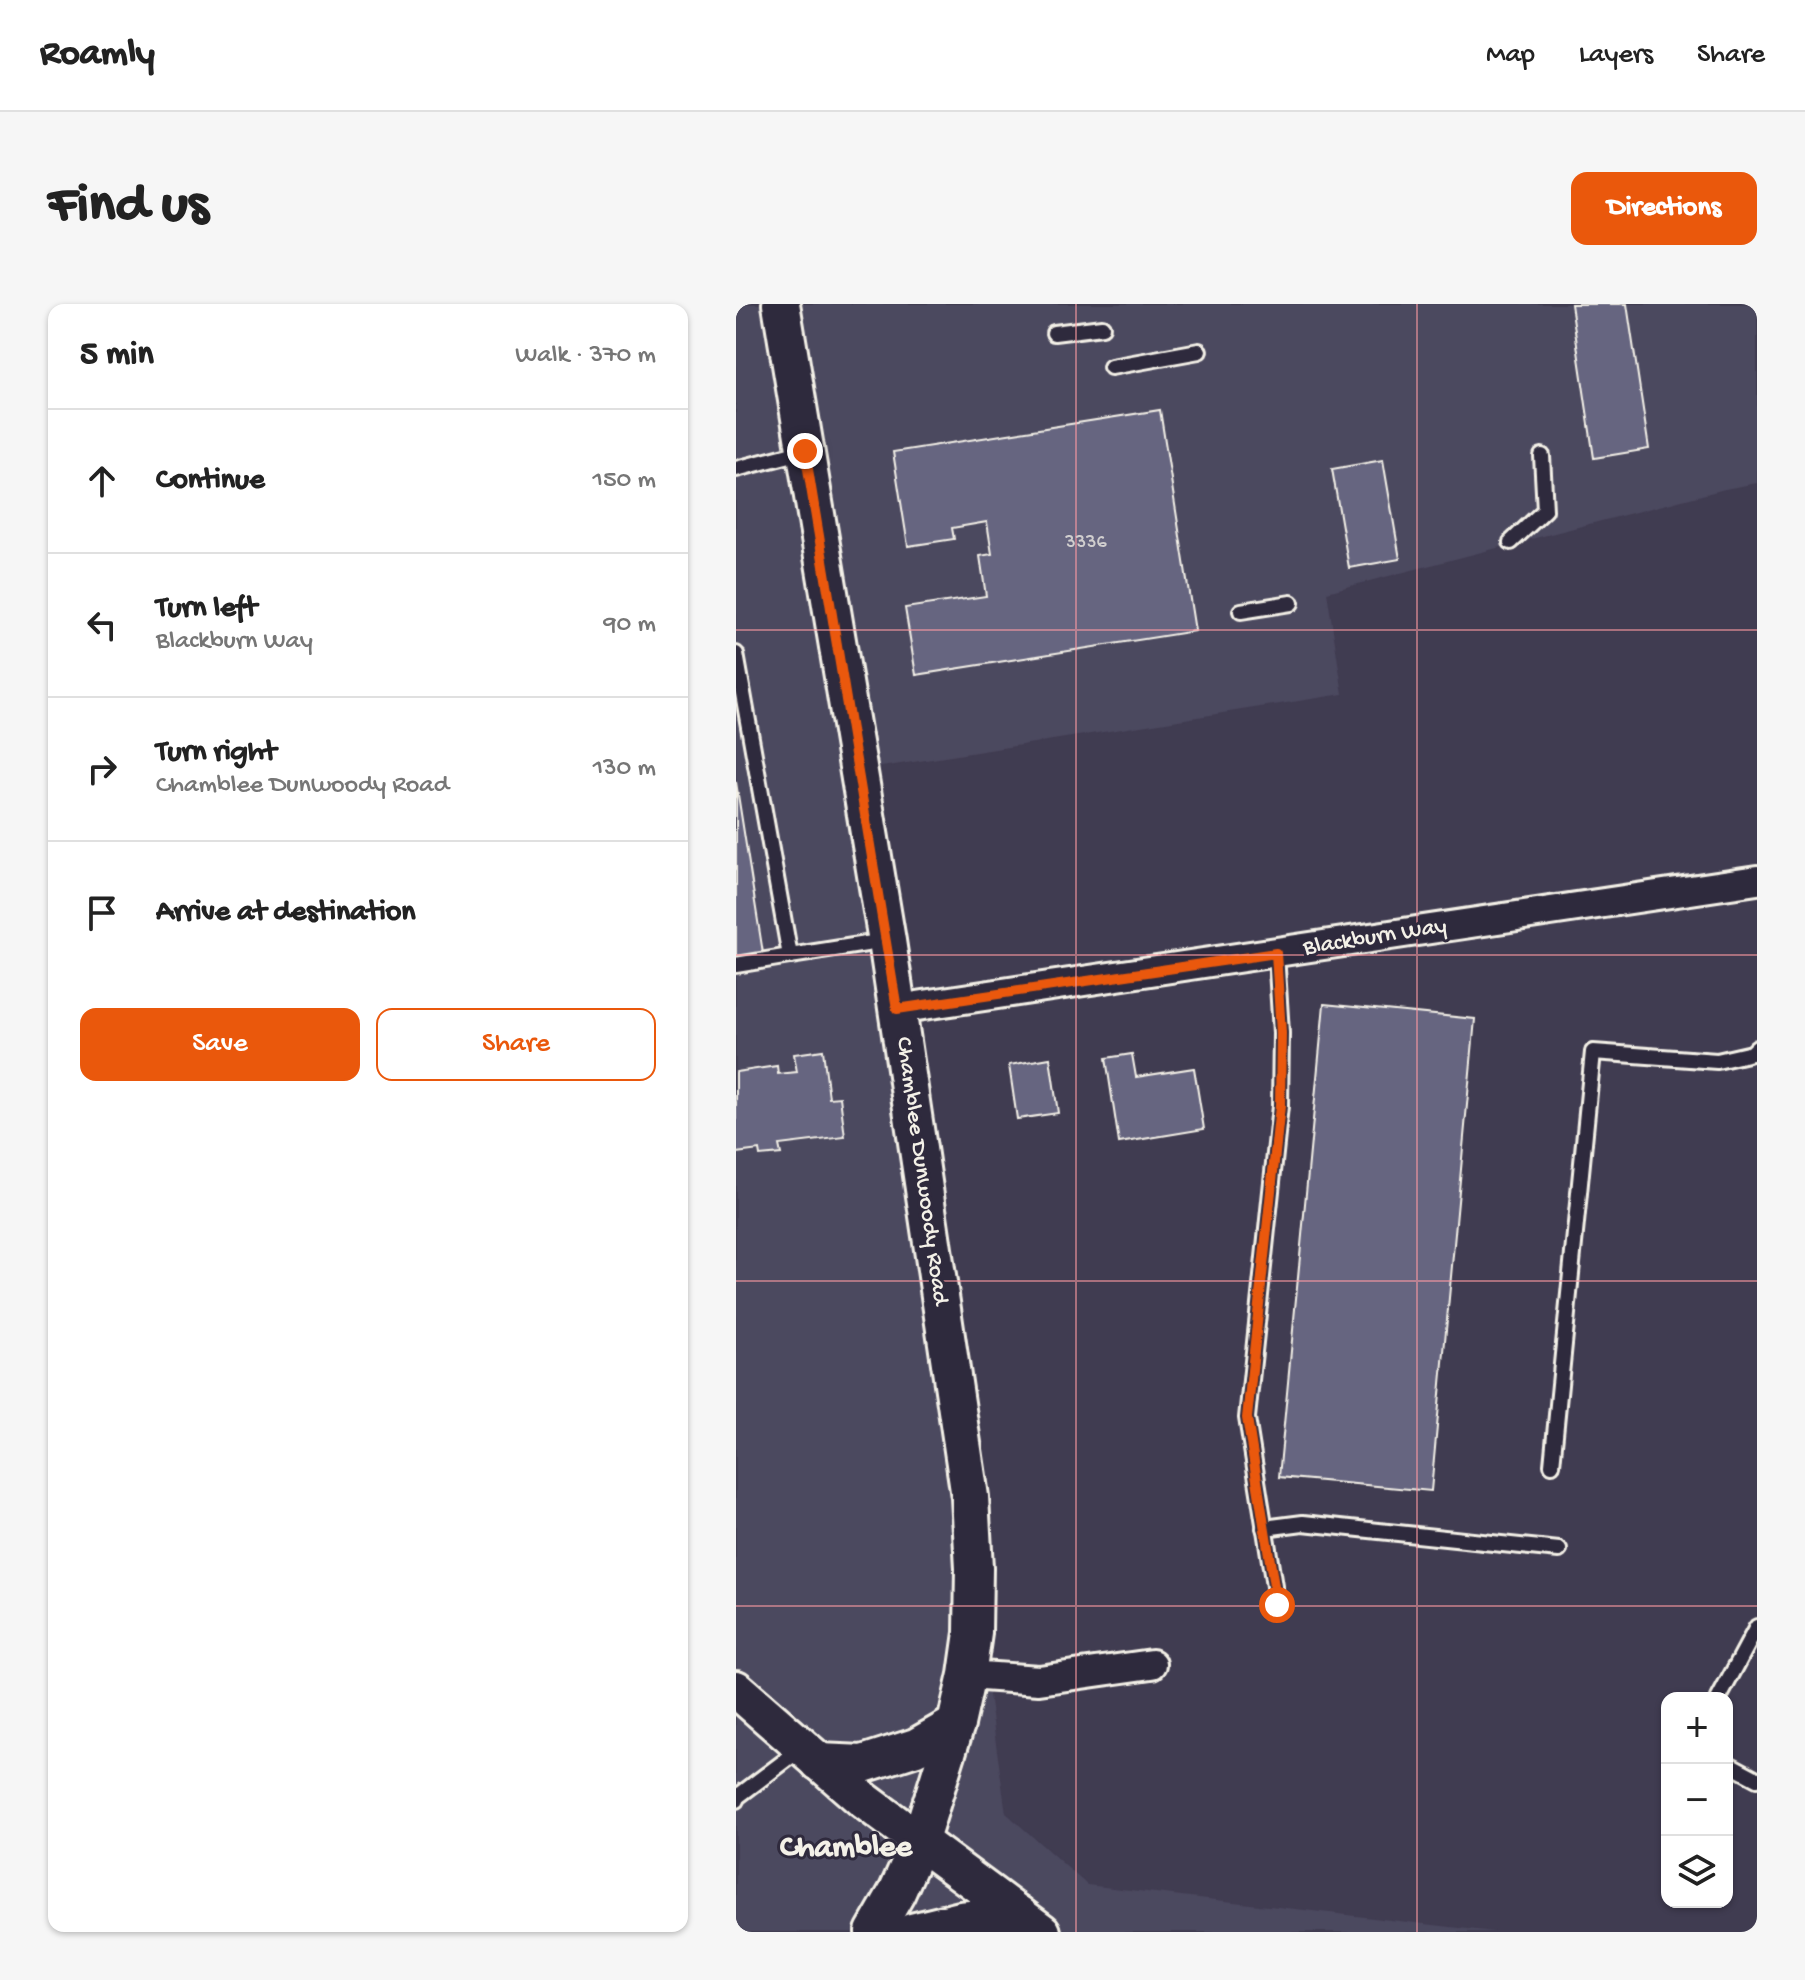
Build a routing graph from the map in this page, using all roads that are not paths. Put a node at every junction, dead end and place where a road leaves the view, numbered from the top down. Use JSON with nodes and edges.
{"nodes":[{"id":1,"x":781,"y":304,"type":"edge"},
{"id":2,"x":1102,"y":327,"type":"dead end"},
{"id":3,"x":1054,"y":333,"type":"dead end"},
{"id":4,"x":1199,"y":351,"type":"dead end"},
{"id":5,"x":1111,"y":367,"type":"dead end"},
{"id":6,"x":805,"y":451,"type":"junction"},
{"id":7,"x":1542,"y":456,"type":"dead end"},
{"id":8,"x":736,"y":469,"type":"edge"},
{"id":9,"x":1511,"y":542,"type":"dead end"},
{"id":10,"x":1291,"y":603,"type":"dead end"},
{"id":11,"x":1241,"y":611,"type":"dead end"},
{"id":12,"x":736,"y":654,"type":"edge"},
{"id":13,"x":1757,"y":880,"type":"edge"},
{"id":14,"x":887,"y":941,"type":"junction"},
{"id":15,"x":1276,"y":953,"type":"junction"},
{"id":16,"x":790,"y":956,"type":"junction"},
{"id":17,"x":736,"y":965,"type":"edge"},
{"id":18,"x":897,"y":1009,"type":"junction"},
{"id":19,"x":1757,"y":1048,"type":"edge"},
{"id":20,"x":1552,"y":1465,"type":"dead end"},
{"id":21,"x":1264,"y":1528,"type":"junction"},
{"id":22,"x":1559,"y":1550,"type":"dead end"},
{"id":23,"x":1277,"y":1605,"type":"dead end"},
{"id":24,"x":1757,"y":1627,"type":"edge"},
{"id":25,"x":1152,"y":1664,"type":"dead end"},
{"id":26,"x":967,"y":1675,"type":"junction"},
{"id":27,"x":736,"y":1689,"type":"edge"},
{"id":28,"x":1722,"y":1692,"type":"edge"},
{"id":29,"x":956,"y":1724,"type":"junction"},
{"id":30,"x":811,"y":1755,"type":"junction"},
{"id":31,"x":1729,"y":1764,"type":"edge"},
{"id":32,"x":1757,"y":1779,"type":"edge"},
{"id":33,"x":736,"y":1798,"type":"edge"},
{"id":34,"x":919,"y":1843,"type":"junction"},
{"id":35,"x":1030,"y":1923,"type":"edge"},
{"id":36,"x":874,"y":1932,"type":"edge"},
{"id":37,"x":912,"y":1932,"type":"edge"}],
"edges":[{"from":1,"to":6,"type":"street","name":"Chamblee Dunwoody Road"},
{"from":2,"to":3,"type":"lane"},
{"from":4,"to":5,"type":"lane"},
{"from":6,"to":8,"type":"lane"},
{"from":6,"to":14,"type":"street","name":"Chamblee Dunwoody Road"},
{"from":7,"to":9,"type":"lane"},
{"from":10,"to":11,"type":"lane"},
{"from":12,"to":16,"type":"lane"},
{"from":13,"to":15,"type":"street","name":"Blackburn Way"},
{"from":14,"to":16,"type":"lane"},
{"from":14,"to":18,"type":"street","name":"Chamblee Dunwoody Road"},
{"from":15,"to":18,"type":"street","name":"Blackburn Way"},
{"from":15,"to":21,"type":"lane"},
{"from":16,"to":17,"type":"lane"},
{"from":18,"to":26,"type":"street","name":"Chamblee Dunwoody Road"},
{"from":19,"to":20,"type":"lane"},
{"from":21,"to":22,"type":"lane"},
{"from":21,"to":23,"type":"lane"},
{"from":24,"to":28,"type":"lane"},
{"from":25,"to":26,"type":"street"},
{"from":26,"to":29,"type":"street","name":"Chamblee Dunwoody Road"},
{"from":27,"to":30,"type":"street"},
{"from":29,"to":30,"type":"street"},
{"from":29,"to":34,"type":"street","name":"Chamblee Dunwoody Road"},
{"from":30,"to":33,"type":"lane"},
{"from":30,"to":34,"type":"street"},
{"from":31,"to":32,"type":"lane"},
{"from":34,"to":35,"type":"street"},
{"from":34,"to":36,"type":"street","name":"Chamblee Dunwoody Road"},
{"from":35,"to":37,"type":"street"}]}
